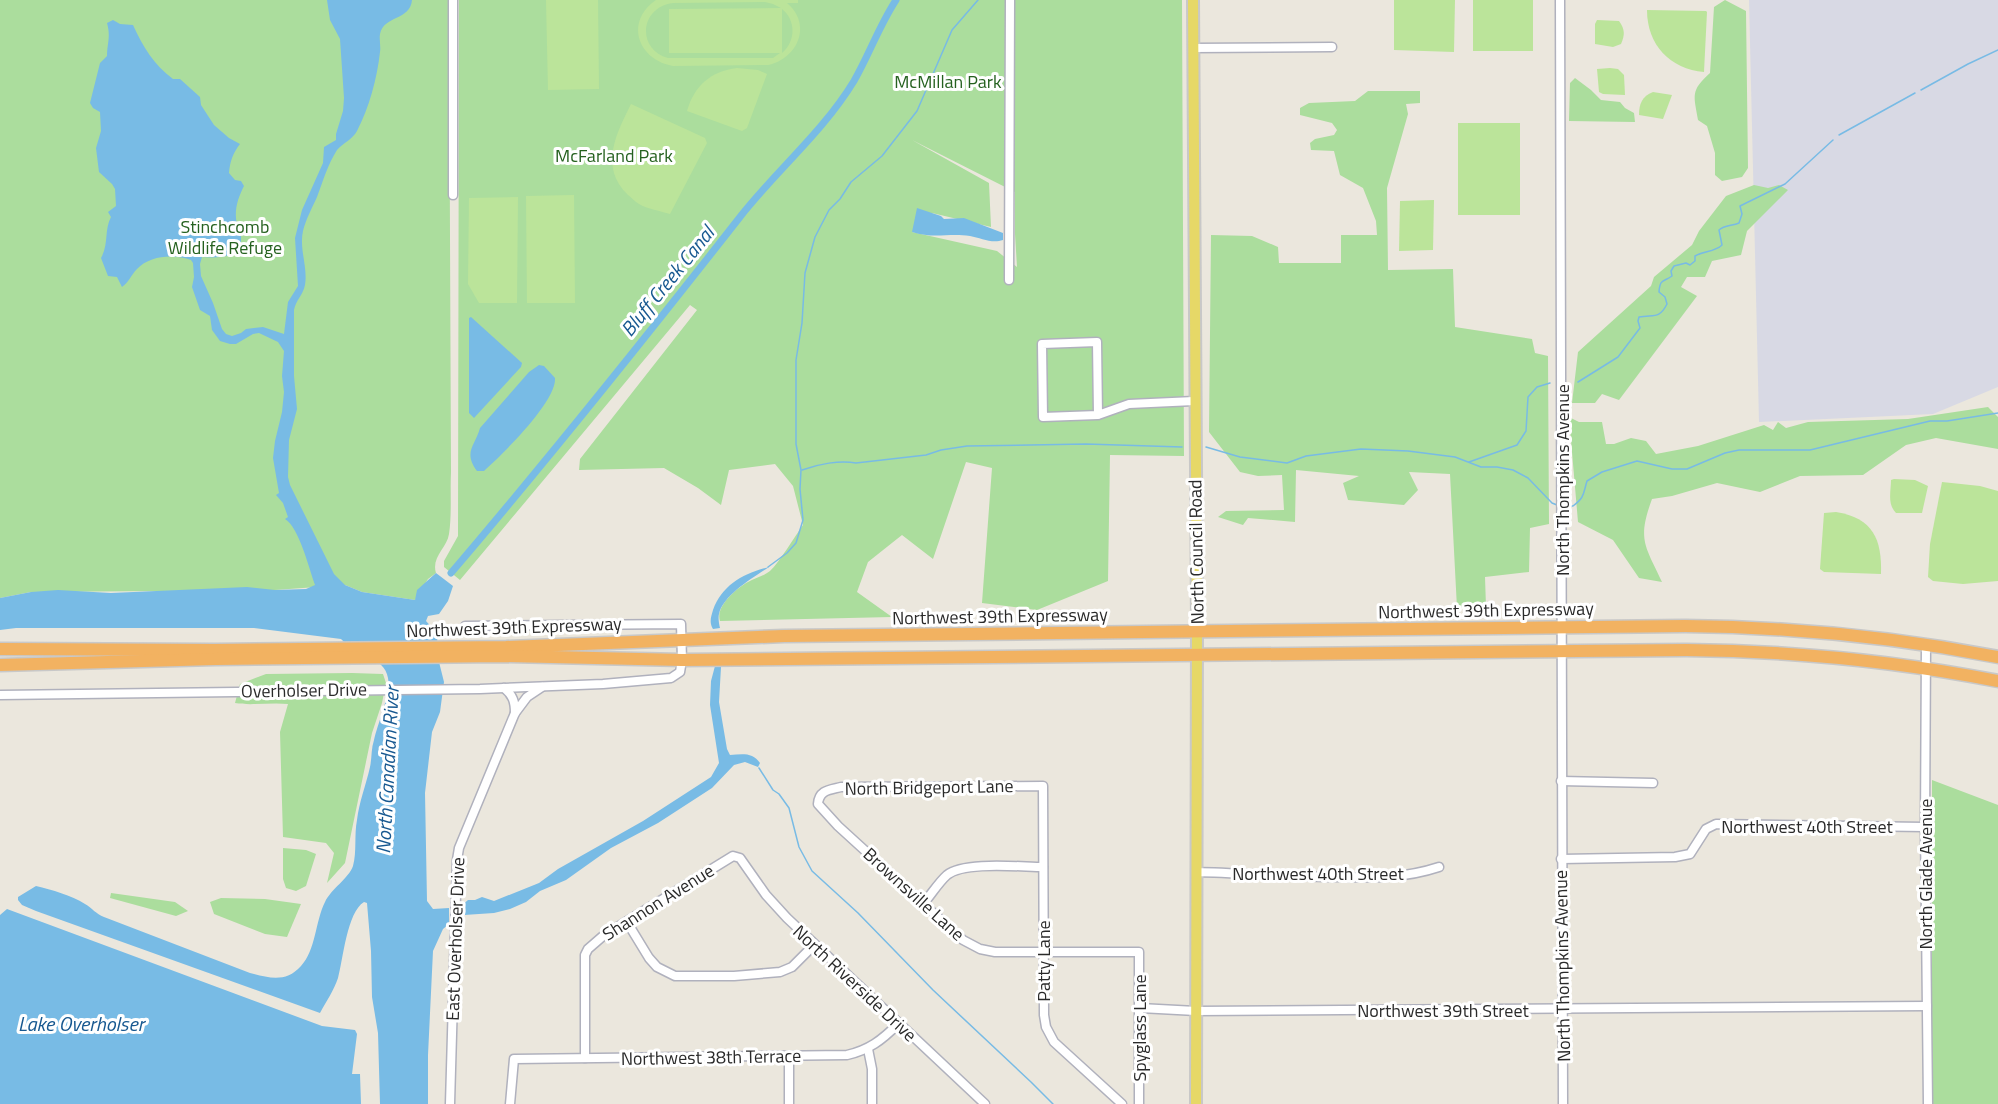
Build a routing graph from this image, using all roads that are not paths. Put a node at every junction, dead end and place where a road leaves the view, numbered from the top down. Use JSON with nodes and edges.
{"nodes":[{"id":1,"x":453,"y":0,"type":"edge"},
{"id":2,"x":1010,"y":0,"type":"edge"},
{"id":3,"x":1193,"y":0,"type":"edge"},
{"id":4,"x":1560,"y":0,"type":"edge"},
{"id":5,"x":1332,"y":47,"type":"dead end"},
{"id":6,"x":1193,"y":48,"type":"junction"},
{"id":7,"x":453,"y":195,"type":"dead end"},
{"id":8,"x":1010,"y":280,"type":"dead end"},
{"id":9,"x":1194,"y":401,"type":"junction"},
{"id":10,"x":1098,"y":415,"type":"junction"},
{"id":11,"x":465,"y":626,"type":"dead end"},
{"id":12,"x":1562,"y":627,"type":"junction"},
{"id":13,"x":1763,"y":628,"type":"junction"},
{"id":14,"x":1197,"y":631,"type":"junction"},
{"id":15,"x":682,"y":639,"type":"junction"},
{"id":16,"x":1926,"y":644,"type":"junction"},
{"id":17,"x":0,"y":649,"type":"edge"},
{"id":18,"x":1561,"y":651,"type":"junction"},
{"id":19,"x":1764,"y":651,"type":"junction"},
{"id":20,"x":456,"y":652,"type":"junction"},
{"id":21,"x":215,"y":655,"type":"junction"},
{"id":22,"x":1197,"y":655,"type":"junction"},
{"id":23,"x":1998,"y":657,"type":"edge"},
{"id":24,"x":682,"y":660,"type":"junction"},
{"id":25,"x":0,"y":665,"type":"edge"},
{"id":26,"x":1925,"y":668,"type":"junction"},
{"id":27,"x":1998,"y":681,"type":"edge"},
{"id":28,"x":542,"y":687,"type":"junction"},
{"id":29,"x":504,"y":688,"type":"junction"},
{"id":30,"x":0,"y":694,"type":"edge"},
{"id":31,"x":515,"y":713,"type":"junction"},
{"id":32,"x":1561,"y":781,"type":"junction"},
{"id":33,"x":1653,"y":783,"type":"dead end"},
{"id":34,"x":1043,"y":786,"type":"joint"},
{"id":35,"x":818,"y":797,"type":"joint"},
{"id":36,"x":1924,"y":827,"type":"junction"},
{"id":37,"x":733,"y":856,"type":"joint"},
{"id":38,"x":1561,"y":859,"type":"junction"},
{"id":39,"x":1043,"y":867,"type":"junction"},
{"id":40,"x":1439,"y":867,"type":"dead end"},
{"id":41,"x":1196,"y":872,"type":"junction"},
{"id":42,"x":923,"y":904,"type":"junction"},
{"id":43,"x":627,"y":922,"type":"junction"},
{"id":44,"x":814,"y":945,"type":"junction"},
{"id":45,"x":1043,"y":952,"type":"junction"},
{"id":46,"x":1139,"y":952,"type":"joint"},
{"id":47,"x":1927,"y":1006,"type":"junction"},
{"id":48,"x":1140,"y":1008,"type":"junction"},
{"id":49,"x":1564,"y":1010,"type":"junction"},
{"id":50,"x":1196,"y":1011,"type":"junction"},
{"id":51,"x":898,"y":1024,"type":"junction"},
{"id":52,"x":868,"y":1049,"type":"junction"},
{"id":53,"x":789,"y":1056,"type":"junction"},
{"id":54,"x":585,"y":1058,"type":"junction"},
{"id":55,"x":450,"y":1104,"type":"edge"},
{"id":56,"x":510,"y":1104,"type":"edge"},
{"id":57,"x":789,"y":1104,"type":"edge"},
{"id":58,"x":872,"y":1104,"type":"edge"},
{"id":59,"x":985,"y":1104,"type":"edge"},
{"id":60,"x":1122,"y":1104,"type":"edge"},
{"id":61,"x":1139,"y":1104,"type":"edge"},
{"id":62,"x":1196,"y":1104,"type":"edge"},
{"id":63,"x":1563,"y":1104,"type":"edge"},
{"id":64,"x":1928,"y":1104,"type":"edge"}],
"edges":[{"from":1,"to":7,"type":"street"},
{"from":2,"to":8,"type":"street"},
{"from":3,"to":6,"type":"main road","name":"North Council Road"},
{"from":4,"to":12,"type":"street","name":"North Thompkins Avenue"},
{"from":5,"to":6,"type":"street"},
{"from":6,"to":9,"type":"main road","name":"North Council Road"},
{"from":9,"to":10,"type":"street"},
{"from":9,"to":14,"type":"main road","name":"North Council Road"},
{"from":10,"to":10,"type":"street"},
{"from":11,"to":15,"type":"street"},
{"from":12,"to":13,"type":"highway","name":"Northwest 39th Expressway"},
{"from":12,"to":14,"type":"highway","name":"Northwest 39th Expressway"},
{"from":12,"to":18,"type":"street","name":"North Thompkins Avenue"},
{"from":13,"to":16,"type":"highway","name":"Northwest 39th Expressway"},
{"from":13,"to":19,"type":"highway"},
{"from":14,"to":15,"type":"highway","name":"Northwest 39th Expressway"},
{"from":14,"to":22,"type":"main road","name":"North Council Road"},
{"from":15,"to":20,"type":"highway","name":"Northwest 39th Expressway"},
{"from":15,"to":24,"type":"street"},
{"from":16,"to":23,"type":"highway","name":"Northwest 39th Expressway"},
{"from":16,"to":26,"type":"street","name":"North Glade Avenue"},
{"from":17,"to":21,"type":"highway","name":"Northwest 39th Expressway"},
{"from":18,"to":19,"type":"highway","name":"Northwest 39th Expressway"},
{"from":18,"to":22,"type":"highway","name":"Northwest 39th Expressway"},
{"from":18,"to":32,"type":"street","name":"North Thompkins Avenue"},
{"from":19,"to":26,"type":"highway","name":"Northwest 39th Expressway"},
{"from":20,"to":21,"type":"highway","name":"Northwest 39th Expressway"},
{"from":20,"to":24,"type":"highway","name":"Northwest 39th Expressway"},
{"from":21,"to":25,"type":"highway","name":"Northwest 39th Expressway"},
{"from":22,"to":24,"type":"highway","name":"Northwest 39th Expressway"},
{"from":22,"to":41,"type":"main road","name":"North Council Road"},
{"from":24,"to":28,"type":"street","name":"Overholser Drive"},
{"from":26,"to":27,"type":"highway","name":"Northwest 39th Expressway"},
{"from":26,"to":36,"type":"street","name":"North Glade Avenue"},
{"from":28,"to":29,"type":"street","name":"Overholser Drive"},
{"from":28,"to":31,"type":"street","name":"East Overholser Drive"},
{"from":29,"to":30,"type":"street","name":"Overholser Drive"},
{"from":29,"to":31,"type":"street"},
{"from":31,"to":55,"type":"street","name":"East Overholser Drive"},
{"from":32,"to":33,"type":"street"},
{"from":32,"to":38,"type":"street","name":"North Thompkins Avenue"},
{"from":34,"to":35,"type":"street","name":"North Bridgeport Lane"},
{"from":34,"to":39,"type":"street","name":"Patty Lane"},
{"from":35,"to":42,"type":"street","name":"Brownsville Lane"},
{"from":36,"to":38,"type":"street","name":"Northwest 40th Street"},
{"from":36,"to":47,"type":"street","name":"North Glade Avenue"},
{"from":37,"to":43,"type":"street","name":"Shannon Avenue"},
{"from":37,"to":44,"type":"street","name":"North Riverside Drive"},
{"from":38,"to":49,"type":"street","name":"North Thompkins Avenue"},
{"from":39,"to":42,"type":"street"},
{"from":39,"to":45,"type":"street","name":"Patty Lane"},
{"from":40,"to":41,"type":"street","name":"Northwest 40th Street"},
{"from":41,"to":50,"type":"main road","name":"North Council Road"},
{"from":42,"to":45,"type":"street","name":"Brownsville Lane"},
{"from":43,"to":44,"type":"street"},
{"from":43,"to":54,"type":"street","name":"Shannon Avenue"},
{"from":44,"to":51,"type":"street","name":"North Riverside Drive"},
{"from":45,"to":46,"type":"street","name":"Brownsville Lane"},
{"from":45,"to":60,"type":"street","name":"Patty Lane"},
{"from":46,"to":48,"type":"street","name":"Spyglass Lane"},
{"from":47,"to":49,"type":"street","name":"Northwest 39th Street"},
{"from":47,"to":64,"type":"street","name":"North Glade Avenue"},
{"from":48,"to":50,"type":"street","name":"Northwest 39th Street"},
{"from":48,"to":61,"type":"street","name":"Spyglass Lane"},
{"from":49,"to":50,"type":"street","name":"Northwest 39th Street"},
{"from":49,"to":63,"type":"street","name":"North Thompkins Avenue"},
{"from":50,"to":62,"type":"main road","name":"North Council Road"},
{"from":51,"to":52,"type":"street","name":"Northwest 38th Terrace"},
{"from":51,"to":59,"type":"street","name":"North Riverside Drive"},
{"from":52,"to":53,"type":"street","name":"Northwest 38th Terrace"},
{"from":52,"to":58,"type":"street"},
{"from":53,"to":54,"type":"street","name":"Northwest 38th Terrace"},
{"from":53,"to":57,"type":"street"},
{"from":54,"to":56,"type":"street","name":"Northwest 38th Terrace"}]}
